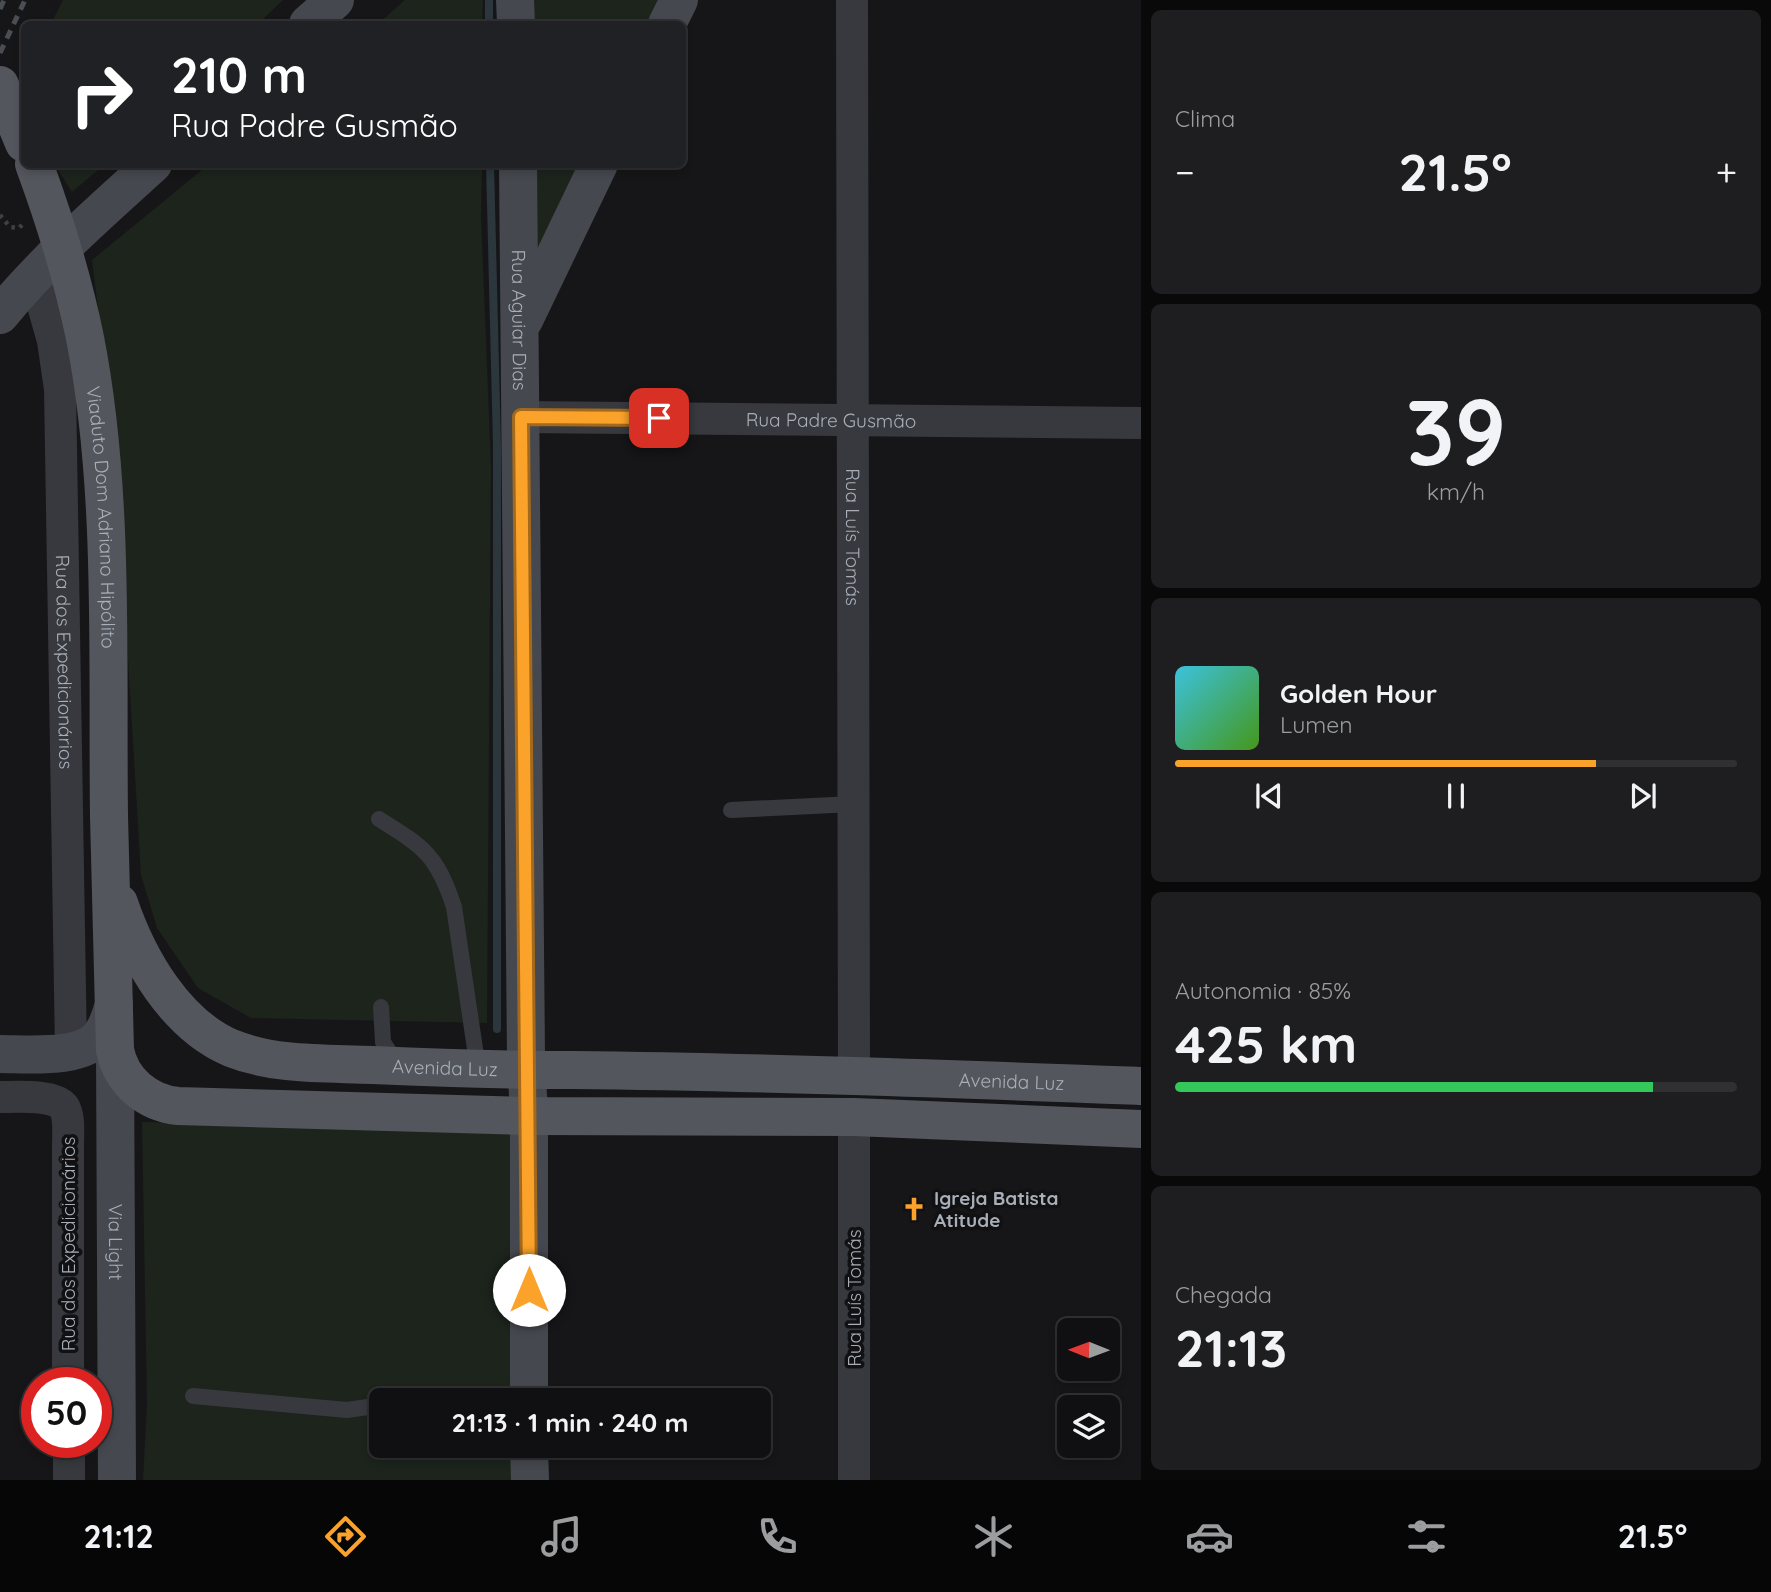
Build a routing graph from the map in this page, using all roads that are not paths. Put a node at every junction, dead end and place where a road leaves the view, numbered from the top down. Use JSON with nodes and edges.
{"nodes":[{"id":1,"x":335,"y":0,"type":"edge"},
{"id":2,"x":515,"y":0,"type":"edge"},
{"id":3,"x":679,"y":0,"type":"edge"},
{"id":4,"x":852,"y":0,"type":"edge"},
{"id":5,"x":311,"y":21,"type":"edge"},
{"id":6,"x":516,"y":21,"type":"edge"},
{"id":7,"x":668,"y":21,"type":"edge"},
{"id":8,"x":0,"y":85,"type":"edge"},
{"id":9,"x":21,"y":136,"type":"edge"},
{"id":10,"x":35,"y":168,"type":"edge"},
{"id":11,"x":149,"y":168,"type":"edge"},
{"id":12,"x":518,"y":168,"type":"edge"},
{"id":13,"x":597,"y":168,"type":"edge"},
{"id":14,"x":35,"y":277,"type":"junction"},
{"id":15,"x":0,"y":315,"type":"edge"},
{"id":16,"x":520,"y":328,"type":"junction"},
{"id":17,"x":521,"y":417,"type":"junction"},
{"id":18,"x":853,"y":419,"type":"junction"},
{"id":19,"x":1141,"y":423,"type":"edge"},
{"id":20,"x":853,"y":804,"type":"junction"},
{"id":21,"x":731,"y":810,"type":"dead end"},
{"id":22,"x":379,"y":819,"type":"dead end"},
{"id":23,"x":110,"y":878,"type":"junction"},
{"id":24,"x":114,"y":1004,"type":"junction"},
{"id":25,"x":381,"y":1007,"type":"dead end"},
{"id":26,"x":115,"y":1050,"type":"junction"},
{"id":27,"x":71,"y":1051,"type":"junction"},
{"id":28,"x":0,"y":1054,"type":"edge"},
{"id":29,"x":398,"y":1066,"type":"junction"},
{"id":30,"x":478,"y":1069,"type":"junction"},
{"id":31,"x":527,"y":1071,"type":"junction"},
{"id":32,"x":853,"y":1075,"type":"junction"},
{"id":33,"x":1141,"y":1086,"type":"edge"},
{"id":34,"x":0,"y":1097,"type":"edge"},
{"id":35,"x":529,"y":1116,"type":"junction"},
{"id":36,"x":854,"y":1117,"type":"junction"},
{"id":37,"x":1141,"y":1129,"type":"edge"},
{"id":38,"x":68,"y":1367,"type":"edge"},
{"id":39,"x":529,"y":1388,"type":"edge"},
{"id":40,"x":193,"y":1396,"type":"dead end"},
{"id":41,"x":369,"y":1407,"type":"edge"},
{"id":42,"x":69,"y":1458,"type":"edge"},
{"id":43,"x":529,"y":1458,"type":"edge"},
{"id":44,"x":69,"y":1480,"type":"edge"},
{"id":45,"x":117,"y":1480,"type":"edge"},
{"id":46,"x":530,"y":1480,"type":"edge"},
{"id":47,"x":854,"y":1480,"type":"edge"}],
"edges":[{"from":1,"to":5,"type":"main road"},
{"from":2,"to":6,"type":"main road"},
{"from":3,"to":7,"type":"main road"},
{"from":4,"to":18,"type":"street","name":"Rua Luís Tomás"},
{"from":8,"to":9,"type":"main road"},
{"from":10,"to":23,"type":"main road","name":"Viaduto Dom Adriano Hipólito","bridge":true},
{"from":11,"to":14,"type":"main road"},
{"from":12,"to":16,"type":"main road","name":"Rua Aguiar Dias"},
{"from":13,"to":16,"type":"main road"},
{"from":14,"to":15,"type":"main road"},
{"from":14,"to":27,"type":"street","name":"Rua dos Expedicionários"},
{"from":16,"to":17,"type":"main road","name":"Rua Aguiar Dias"},
{"from":17,"to":18,"type":"street","name":"Rua Padre Gusmão"},
{"from":17,"to":31,"type":"main road","name":"Rua Aguiar Dias"},
{"from":18,"to":19,"type":"street","name":"Rua Padre Gusmão"},
{"from":18,"to":20,"type":"street","name":"Rua Luís Tomás"},
{"from":20,"to":21,"type":"lane"},
{"from":20,"to":32,"type":"street","name":"Rua Luís Tomás"},
{"from":22,"to":30,"type":"lane"},
{"from":23,"to":24,"type":"main road"},
{"from":23,"to":29,"type":"main road","name":"Avenida Luz"},
{"from":24,"to":26,"type":"main road","name":"Via Light"},
{"from":24,"to":27,"type":"main road"},
{"from":25,"to":29,"type":"lane"},
{"from":26,"to":35,"type":"main road"},
{"from":26,"to":45,"type":"main road","name":"Via Light"},
{"from":27,"to":28,"type":"main road"},
{"from":29,"to":30,"type":"main road","name":"Avenida Luz"},
{"from":30,"to":31,"type":"main road","name":"Avenida Luz"},
{"from":31,"to":32,"type":"main road","name":"Avenida Luz"},
{"from":31,"to":35,"type":"main road","name":"Rua Aguiar Dias"},
{"from":32,"to":33,"type":"main road","name":"Avenida Luz"},
{"from":34,"to":38,"type":"street","name":"Rua dos Expedicionários"},
{"from":35,"to":36,"type":"main road"},
{"from":35,"to":39,"type":"main road","name":"Rua Aguiar Dias"},
{"from":36,"to":37,"type":"main road"},
{"from":36,"to":47,"type":"street","name":"Rua Luís Tomás"},
{"from":40,"to":41,"type":"lane"},
{"from":42,"to":44,"type":"street"},
{"from":43,"to":46,"type":"main road"}]}
